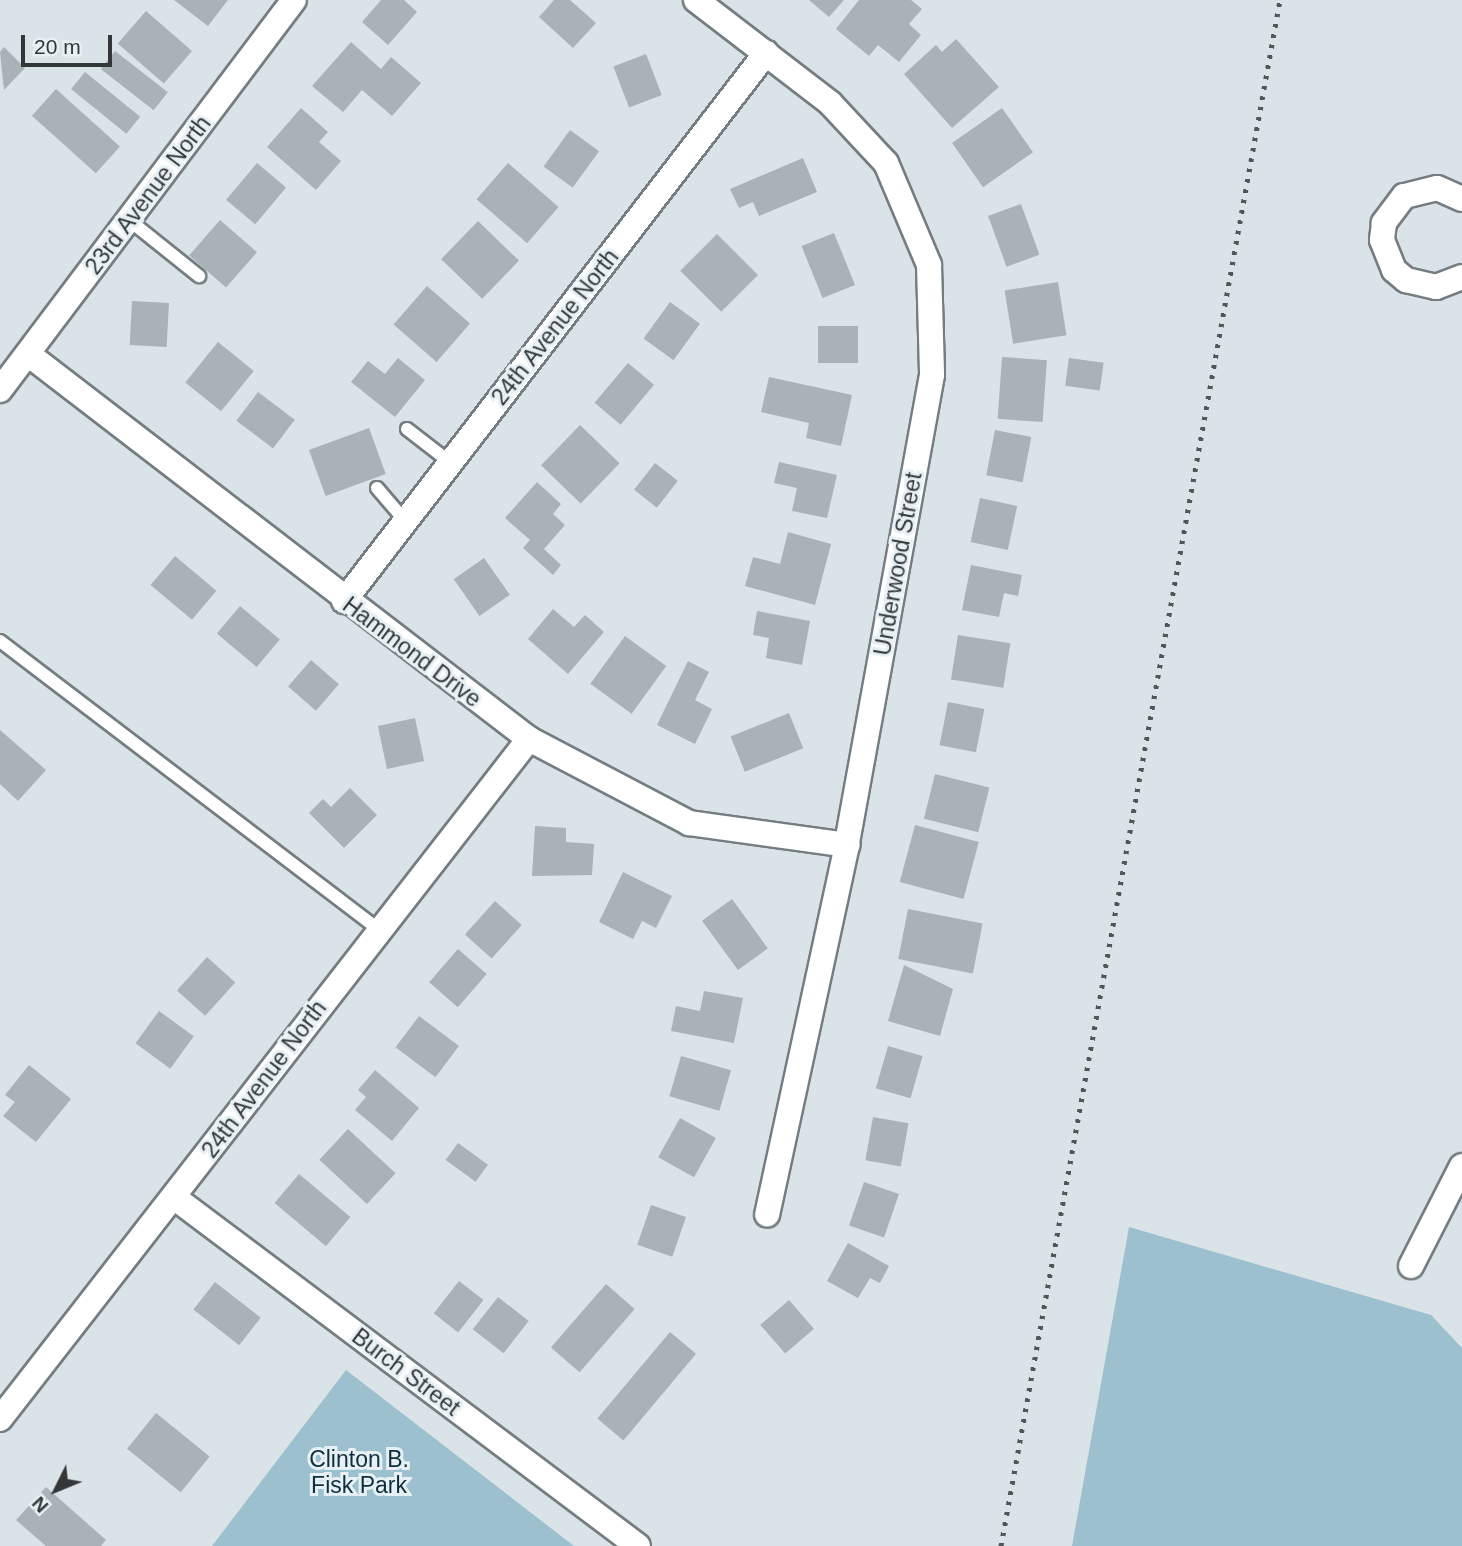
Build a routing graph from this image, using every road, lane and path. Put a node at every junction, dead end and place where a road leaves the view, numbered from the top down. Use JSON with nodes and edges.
{"nodes":[{"id":1,"x":294,"y":0,"type":"edge"},
{"id":2,"x":696,"y":0,"type":"edge"},
{"id":3,"x":766,"y":53,"type":"junction"},
{"id":4,"x":1462,"y":199,"type":"edge"},
{"id":5,"x":130,"y":220,"type":"junction"},
{"id":6,"x":199,"y":276,"type":"dead end"},
{"id":7,"x":1462,"y":277,"type":"edge"},
{"id":8,"x":28,"y":354,"type":"junction"},
{"id":9,"x":0,"y":390,"type":"edge"},
{"id":10,"x":407,"y":429,"type":"dead end"},
{"id":11,"x":451,"y":463,"type":"junction"},
{"id":12,"x":377,"y":488,"type":"dead end"},
{"id":13,"x":406,"y":522,"type":"junction"},
{"id":14,"x":344,"y":601,"type":"junction"},
{"id":15,"x":0,"y":641,"type":"edge"},
{"id":16,"x":529,"y":739,"type":"junction"},
{"id":17,"x":847,"y":845,"type":"junction"},
{"id":18,"x":377,"y":928,"type":"junction"},
{"id":19,"x":1462,"y":1166,"type":"edge"},
{"id":20,"x":175,"y":1198,"type":"junction"},
{"id":21,"x":767,"y":1214,"type":"dead end"},
{"id":22,"x":1411,"y":1266,"type":"dead end"},
{"id":23,"x":0,"y":1419,"type":"edge"},
{"id":24,"x":638,"y":1546,"type":"edge"}],
"edges":[{"from":1,"to":5,"type":"street","name":"23rd Avenue North"},
{"from":2,"to":3,"type":"street","name":"Underwood Street"},
{"from":3,"to":11,"type":"street","name":"24th Avenue North"},
{"from":3,"to":17,"type":"street","name":"Underwood Street"},
{"from":4,"to":7,"type":"street"},
{"from":5,"to":6,"type":"lane"},
{"from":5,"to":8,"type":"street","name":"23rd Avenue North"},
{"from":8,"to":9,"type":"street","name":"23rd Avenue North"},
{"from":8,"to":14,"type":"street","name":"Hammond Drive"},
{"from":10,"to":11,"type":"lane"},
{"from":11,"to":13,"type":"street","name":"24th Avenue North"},
{"from":12,"to":13,"type":"lane"},
{"from":13,"to":14,"type":"street","name":"24th Avenue North"},
{"from":14,"to":16,"type":"street","name":"Hammond Drive"},
{"from":15,"to":18,"type":"lane"},
{"from":16,"to":17,"type":"street","name":"Hammond Drive"},
{"from":16,"to":18,"type":"street","name":"24th Avenue North"},
{"from":17,"to":21,"type":"street","name":"Underwood Street"},
{"from":18,"to":20,"type":"street","name":"24th Avenue North"},
{"from":19,"to":22,"type":"street"},
{"from":20,"to":23,"type":"street","name":"24th Avenue North"},
{"from":20,"to":24,"type":"street","name":"Burch Street"}]}
